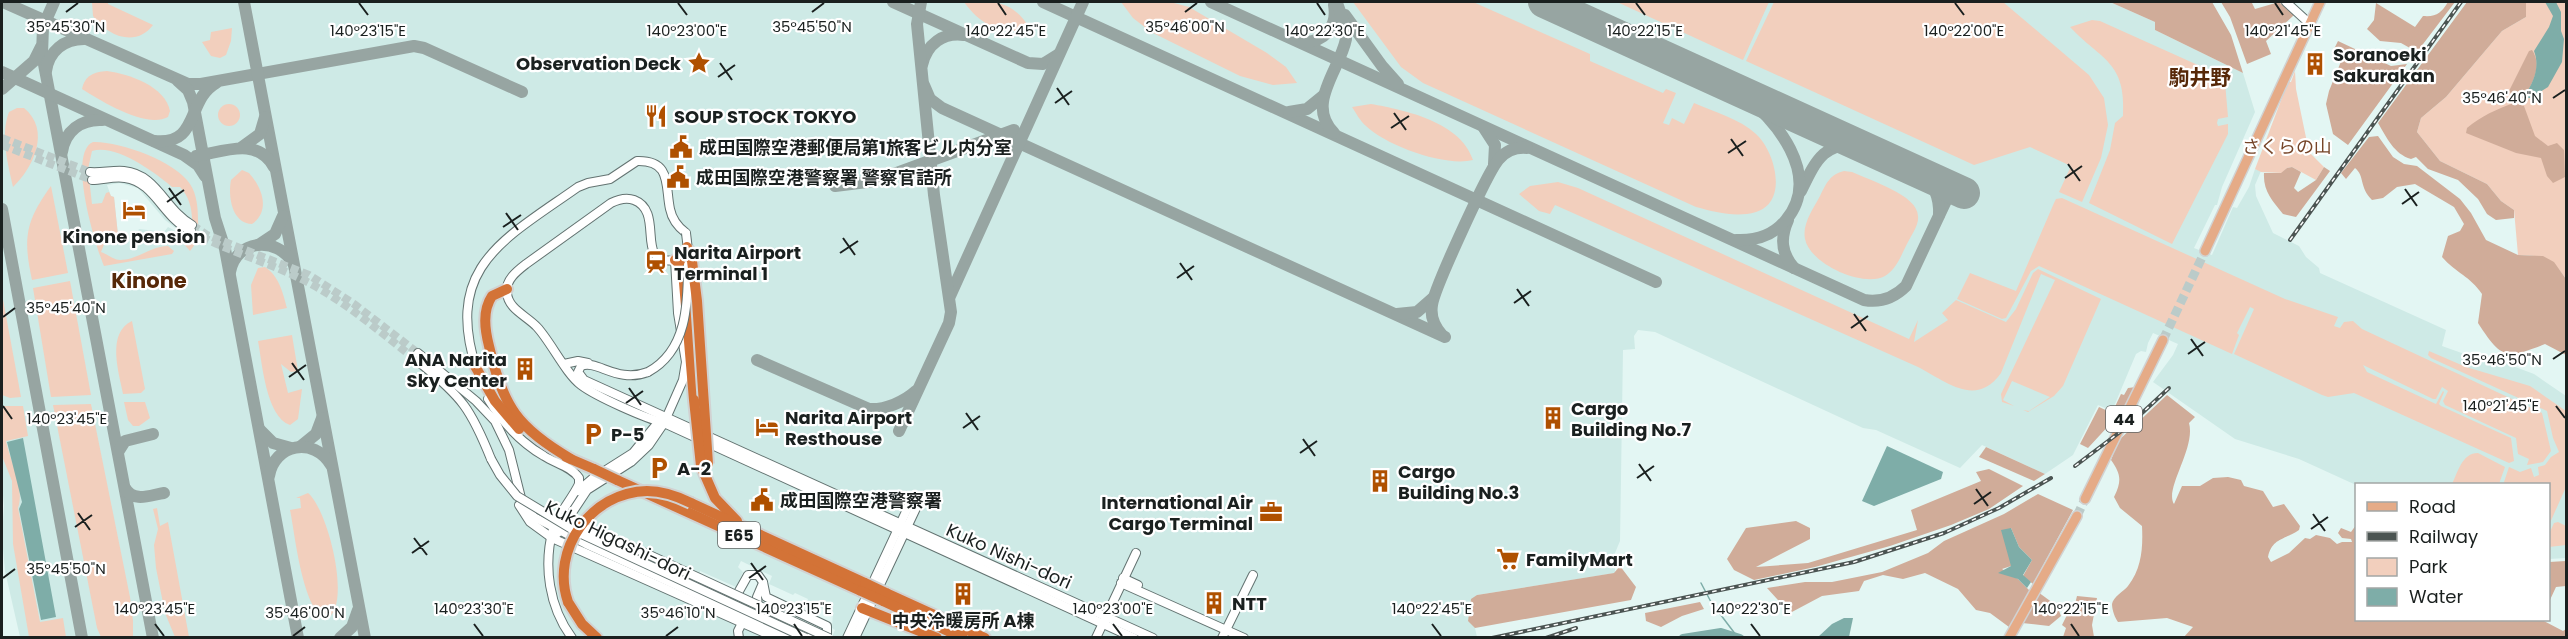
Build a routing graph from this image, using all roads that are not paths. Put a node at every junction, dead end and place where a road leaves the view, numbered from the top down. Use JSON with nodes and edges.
{"nodes":[{"id":1,"x":2286,"y":2,"type":"edge"},
{"id":2,"x":2320,"y":2,"type":"edge"},
{"id":3,"x":2310,"y":24,"type":"junction"},
{"id":4,"x":91,"y":176,"type":"tunnel mouth"},
{"id":5,"x":192,"y":228,"type":"tunnel mouth"},
{"id":6,"x":687,"y":247,"type":"junction"},
{"id":7,"x":2205,"y":251,"type":"tunnel mouth"},
{"id":8,"x":675,"y":260,"type":"junction"},
{"id":9,"x":507,"y":289,"type":"junction"},
{"id":10,"x":2163,"y":340,"type":"tunnel mouth"},
{"id":11,"x":418,"y":353,"type":"tunnel mouth"},
{"id":12,"x":420,"y":363,"type":"tunnel mouth"},
{"id":13,"x":564,"y":364,"type":"junction"},
{"id":14,"x":589,"y":364,"type":"junction"},
{"id":15,"x":475,"y":366,"type":"joint"},
{"id":16,"x":662,"y":421,"type":"junction"},
{"id":17,"x":509,"y":423,"type":"junction"},
{"id":18,"x":571,"y":459,"type":"junction"},
{"id":19,"x":704,"y":465,"type":"junction"},
{"id":20,"x":515,"y":477,"type":"junction"},
{"id":21,"x":2085,"y":499,"type":"tunnel mouth"},
{"id":22,"x":571,"y":500,"type":"junction"},
{"id":23,"x":913,"y":504,"type":"dead end"},
{"id":24,"x":2077,"y":516,"type":"tunnel mouth"},
{"id":25,"x":903,"y":527,"type":"junction"},
{"id":26,"x":576,"y":528,"type":"junction"},
{"id":27,"x":557,"y":530,"type":"junction"},
{"id":28,"x":763,"y":537,"type":"junction"},
{"id":29,"x":552,"y":538,"type":"junction"},
{"id":30,"x":1137,"y":554,"type":"dead end"},
{"id":31,"x":1253,"y":575,"type":"dead end"},
{"id":32,"x":1124,"y":581,"type":"junction"},
{"id":33,"x":763,"y":583,"type":"junction"},
{"id":34,"x":863,"y":587,"type":"junction"},
{"id":35,"x":885,"y":597,"type":"junction"},
{"id":36,"x":734,"y":600,"type":"junction"},
{"id":37,"x":568,"y":602,"type":"junction"},
{"id":38,"x":865,"y":609,"type":"junction"},
{"id":39,"x":560,"y":616,"type":"junction"},
{"id":40,"x":1107,"y":620,"type":"junction"},
{"id":41,"x":742,"y":623,"type":"junction"},
{"id":42,"x":758,"y":630,"type":"edge"},
{"id":43,"x":1225,"y":631,"type":"edge"},
{"id":44,"x":572,"y":638,"type":"edge"},
{"id":45,"x":577,"y":638,"type":"edge"},
{"id":46,"x":587,"y":638,"type":"edge"},
{"id":47,"x":597,"y":638,"type":"edge"},
{"id":48,"x":739,"y":638,"type":"edge"},
{"id":49,"x":776,"y":638,"type":"edge"},
{"id":50,"x":792,"y":638,"type":"edge"},
{"id":51,"x":806,"y":638,"type":"edge"},
{"id":52,"x":817,"y":638,"type":"edge"},
{"id":53,"x":829,"y":638,"type":"edge"},
{"id":54,"x":847,"y":638,"type":"edge"},
{"id":55,"x":855,"y":638,"type":"edge"},
{"id":56,"x":937,"y":638,"type":"edge"},
{"id":57,"x":963,"y":638,"type":"edge"},
{"id":58,"x":985,"y":638,"type":"edge"},
{"id":59,"x":1096,"y":638,"type":"edge"},
{"id":60,"x":1101,"y":638,"type":"edge"},
{"id":61,"x":1134,"y":638,"type":"edge"},
{"id":62,"x":1153,"y":638,"type":"edge"},
{"id":63,"x":1244,"y":638,"type":"edge"},
{"id":64,"x":2009,"y":638,"type":"edge"}],
"edges":[{"from":1,"to":3,"type":"street"},
{"from":2,"to":3,"type":"main road"},
{"from":3,"to":7,"type":"main road"},
{"from":4,"to":5,"type":"street"},
{"from":6,"to":14,"type":"street","bridge":true},
{"from":6,"to":15,"type":"street","bridge":true},
{"from":6,"to":19,"type":"highway","bridge":true},
{"from":8,"to":9,"type":"street"},
{"from":8,"to":16,"type":"street"},
{"from":8,"to":19,"type":"highway","bridge":true},
{"from":9,"to":13,"type":"street"},
{"from":9,"to":18,"type":"highway"},
{"from":10,"to":21,"type":"main road","number":"44"},
{"from":11,"to":20,"type":"street"},
{"from":12,"to":26,"type":"street","bridge":true},
{"from":13,"to":14,"type":"street"},
{"from":13,"to":16,"type":"street"},
{"from":14,"to":16,"type":"street"},
{"from":15,"to":17,"type":"highway"},
{"from":16,"to":22,"type":"street"},
{"from":16,"to":25,"type":"street","name":"Kuko Nishi-dori"},
{"from":16,"to":27,"type":"street"},
{"from":17,"to":18,"type":"highway"},
{"from":17,"to":22,"type":"street"},
{"from":18,"to":34,"type":"highway","number":"E65","bridge":true},
{"from":19,"to":28,"type":"highway"},
{"from":20,"to":27,"type":"street","name":"Kuko Higashi-dori"},
{"from":20,"to":29,"type":"street","name":"Kuko Higashi-dori"},
{"from":22,"to":27,"type":"street"},
{"from":23,"to":25,"type":"street"},
{"from":24,"to":64,"type":"main road"},
{"from":25,"to":38,"type":"street"},
{"from":25,"to":40,"type":"street","name":"Kuko Nishi-dori"},
{"from":26,"to":36,"type":"street","bridge":true},
{"from":26,"to":51,"type":"street","bridge":true},
{"from":26,"to":53,"type":"street","bridge":true},
{"from":27,"to":29,"type":"street"},
{"from":27,"to":42,"type":"street","name":"Kuko Higashi-dori"},
{"from":28,"to":34,"type":"highway","number":"E65"},
{"from":28,"to":37,"type":"highway","bridge":true},
{"from":29,"to":39,"type":"street"},
{"from":29,"to":41,"type":"street","name":"Kuko Higashi-dori"},
{"from":30,"to":32,"type":"street"},
{"from":31,"to":43,"type":"street"},
{"from":32,"to":40,"type":"street"},
{"from":32,"to":43,"type":"street"},
{"from":33,"to":33,"type":"street"},
{"from":33,"to":36,"type":"street"},
{"from":34,"to":35,"type":"highway","number":"E65","bridge":true},
{"from":35,"to":57,"type":"highway","number":"E65"},
{"from":35,"to":58,"type":"highway","number":"E65"},
{"from":36,"to":52,"type":"street"},
{"from":37,"to":46,"type":"highway"},
{"from":37,"to":47,"type":"highway"},
{"from":38,"to":54,"type":"street"},
{"from":38,"to":55,"type":"street"},
{"from":38,"to":56,"type":"highway"},
{"from":39,"to":44,"type":"street"},
{"from":39,"to":45,"type":"street"},
{"from":40,"to":59,"type":"street"},
{"from":40,"to":60,"type":"street"},
{"from":40,"to":61,"type":"street","name":"Kuko Nishi-dori"},
{"from":40,"to":62,"type":"street","name":"Kuko Nishi-dori"},
{"from":41,"to":42,"type":"street","name":"Kuko Higashi-dori"},
{"from":41,"to":48,"type":"street"},
{"from":42,"to":49,"type":"street","name":"Kuko Higashi-dori"},
{"from":42,"to":50,"type":"street","name":"Kuko Higashi-dori"},
{"from":43,"to":63,"type":"street"}]}
